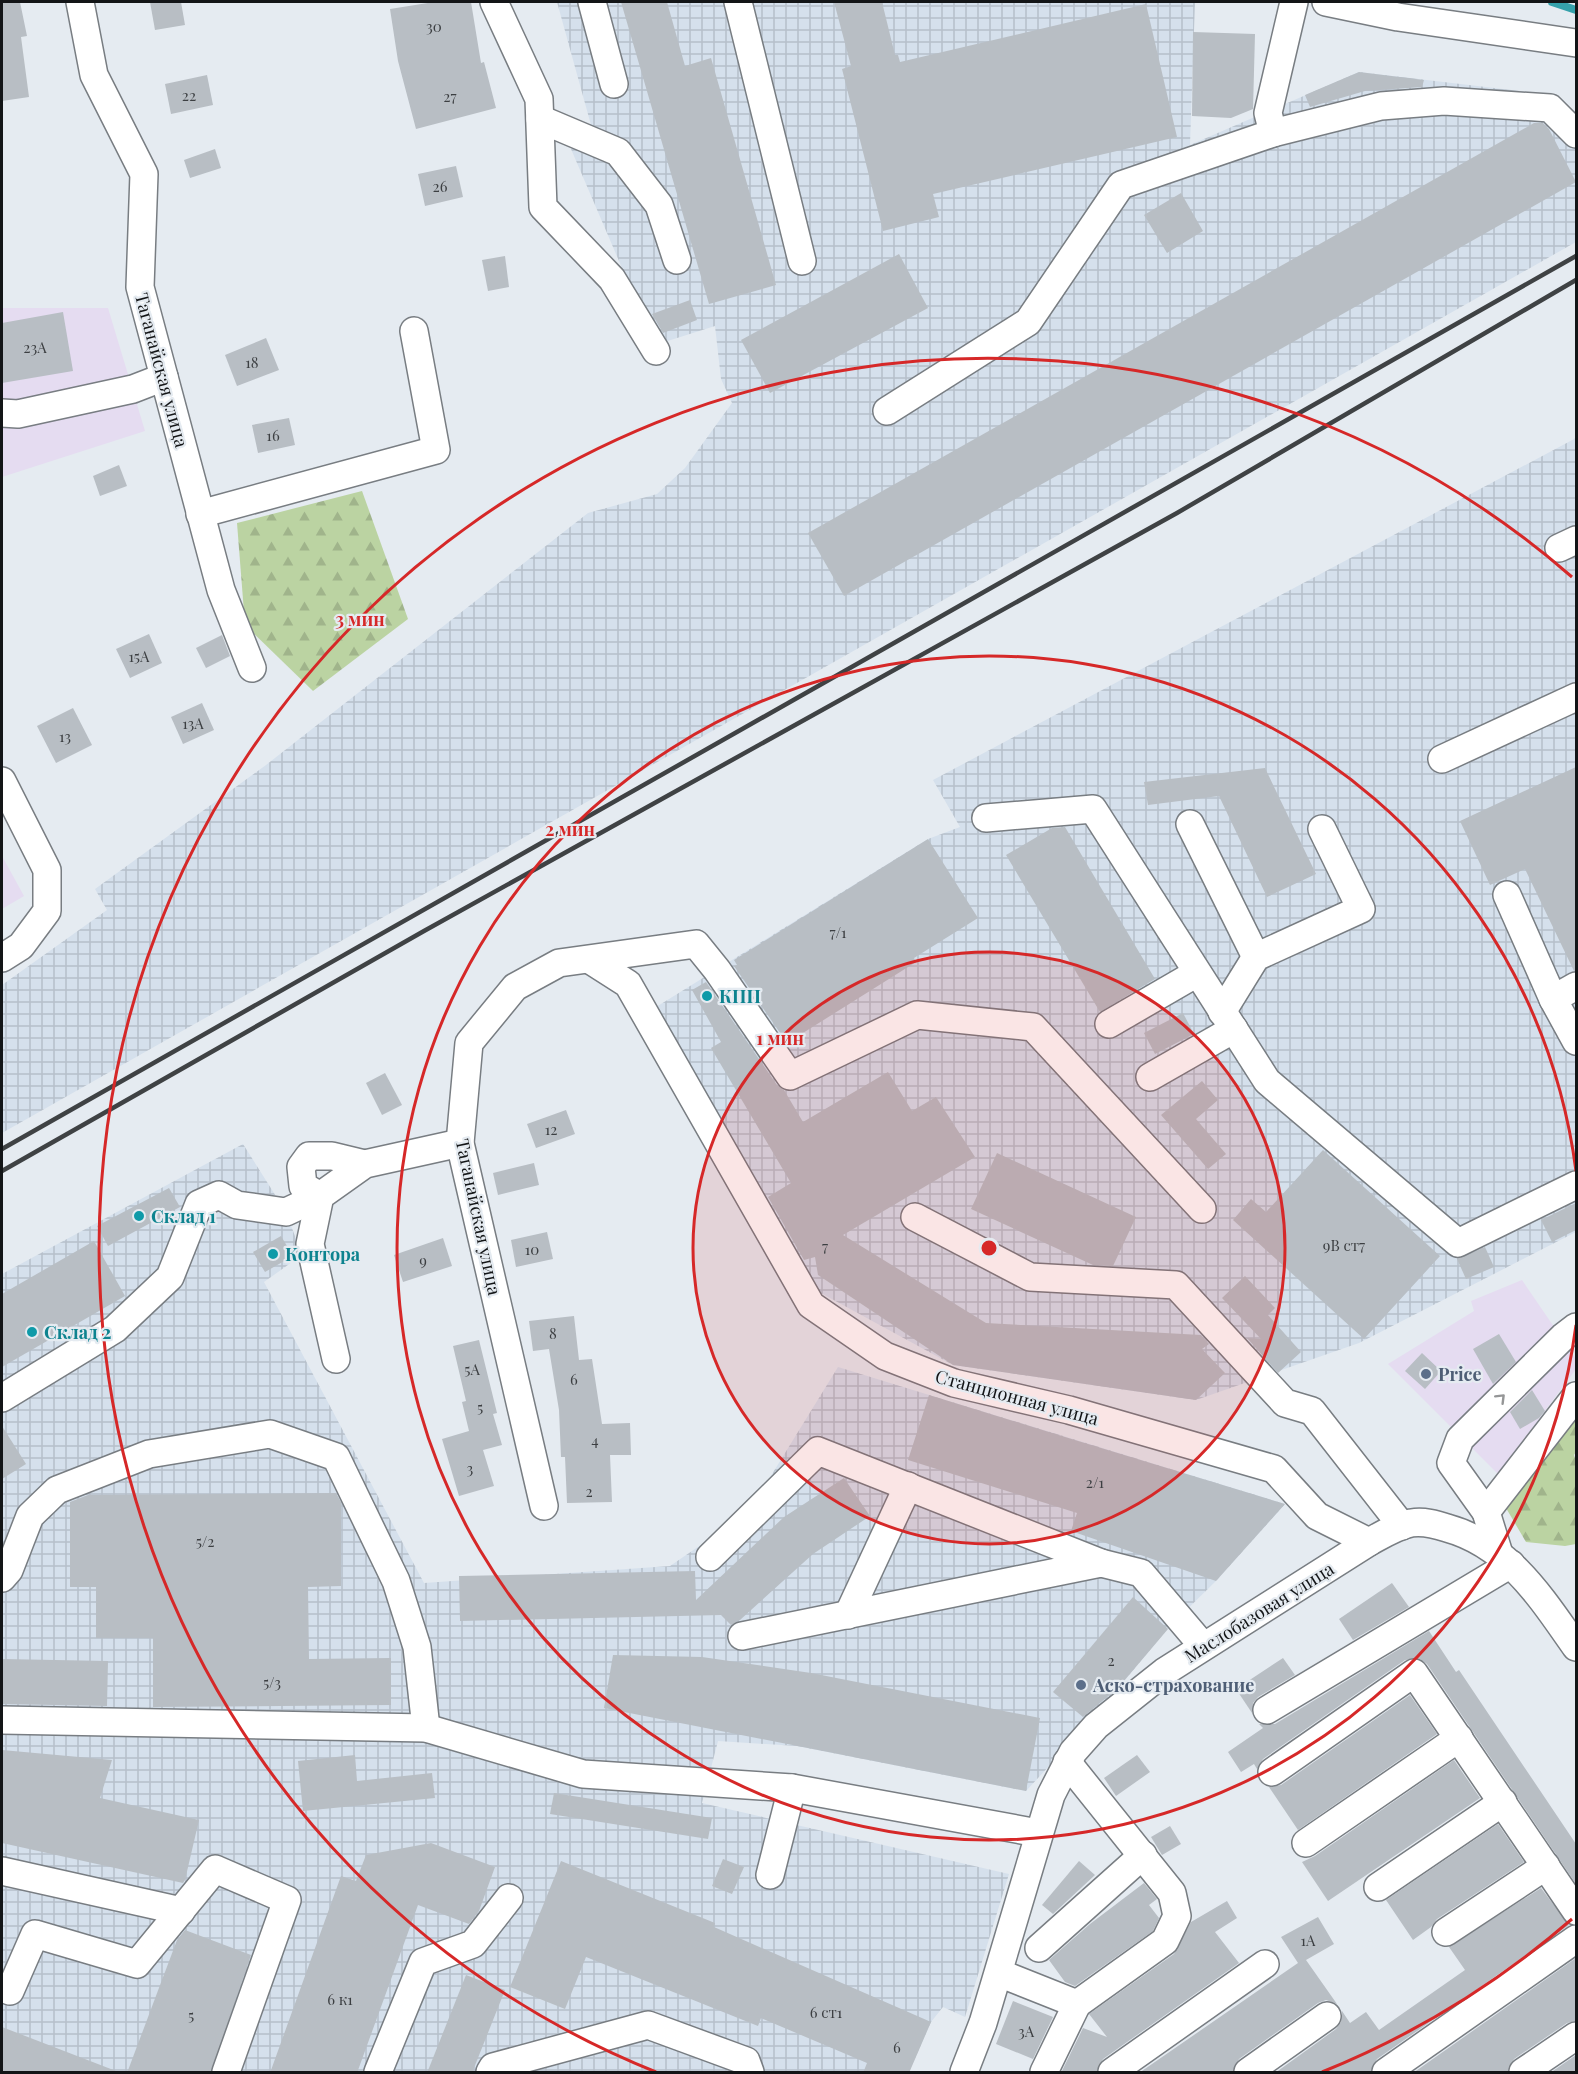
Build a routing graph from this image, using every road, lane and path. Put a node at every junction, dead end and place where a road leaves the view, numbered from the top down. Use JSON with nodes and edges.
{"nodes":[{"id":1,"x":80,"y":2,"type":"edge"},
{"id":2,"x":494,"y":2,"type":"edge"},
{"id":3,"x":592,"y":2,"type":"edge"},
{"id":4,"x":738,"y":2,"type":"edge"},
{"id":5,"x":1294,"y":2,"type":"edge"},
{"id":6,"x":1326,"y":2,"type":"edge"},
{"id":7,"x":1393,"y":9,"type":"edge"},
{"id":8,"x":1576,"y":43,"type":"edge"},
{"id":9,"x":614,"y":84,"type":"dead end"},
{"id":10,"x":540,"y":119,"type":"junction"},
{"id":11,"x":1273,"y":134,"type":"junction"},
{"id":12,"x":1576,"y":134,"type":"edge"},
{"id":13,"x":677,"y":260,"type":"dead end"},
{"id":14,"x":802,"y":261,"type":"dead end"},
{"id":15,"x":414,"y":331,"type":"dead end"},
{"id":16,"x":656,"y":351,"type":"dead end"},
{"id":17,"x":164,"y":377,"type":"junction"},
{"id":18,"x":887,"y":411,"type":"dead end"},
{"id":19,"x":2,"y":412,"type":"edge"},
{"id":20,"x":200,"y":514,"type":"junction"},
{"id":21,"x":252,"y":668,"type":"dead end"},
{"id":22,"x":1576,"y":697,"type":"edge"},
{"id":23,"x":1442,"y":759,"type":"dead end"},
{"id":24,"x":2,"y":781,"type":"edge"},
{"id":25,"x":986,"y":818,"type":"dead end"},
{"id":26,"x":1190,"y":824,"type":"dead end"},
{"id":27,"x":1322,"y":829,"type":"dead end"},
{"id":28,"x":1507,"y":895,"type":"dead end"},
{"id":29,"x":1256,"y":957,"type":"junction"},
{"id":30,"x":2,"y":958,"type":"edge"},
{"id":31,"x":592,"y":961,"type":"junction"},
{"id":32,"x":1197,"y":973,"type":"junction"},
{"id":33,"x":1576,"y":986,"type":"edge"},
{"id":34,"x":1553,"y":999,"type":"junction"},
{"id":35,"x":1228,"y":1020,"type":"junction"},
{"id":36,"x":1109,"y":1024,"type":"dead end"},
{"id":37,"x":1576,"y":1041,"type":"edge"},
{"id":38,"x":1150,"y":1077,"type":"dead end"},
{"id":39,"x":460,"y":1143,"type":"junction"},
{"id":40,"x":365,"y":1164,"type":"junction"},
{"id":41,"x":1576,"y":1185,"type":"edge"},
{"id":42,"x":320,"y":1196,"type":"junction"},
{"id":43,"x":1202,"y":1209,"type":"dead end"},
{"id":44,"x":915,"y":1217,"type":"dead end"},
{"id":45,"x":1570,"y":1332,"type":"edge"},
{"id":46,"x":336,"y":1359,"type":"dead end"},
{"id":47,"x":1576,"y":1396,"type":"edge"},
{"id":48,"x":2,"y":1398,"type":"edge"},
{"id":49,"x":908,"y":1486,"type":"junction"},
{"id":50,"x":544,"y":1506,"type":"dead end"},
{"id":51,"x":1486,"y":1512,"type":"junction"},
{"id":52,"x":1402,"y":1526,"type":"junction"},
{"id":53,"x":1369,"y":1542,"type":"junction"},
{"id":54,"x":710,"y":1557,"type":"dead end"},
{"id":55,"x":1505,"y":1559,"type":"junction"},
{"id":56,"x":1101,"y":1563,"type":"junction"},
{"id":57,"x":2,"y":1578,"type":"edge"},
{"id":58,"x":848,"y":1615,"type":"junction"},
{"id":59,"x":742,"y":1636,"type":"dead end"},
{"id":60,"x":1203,"y":1646,"type":"junction"},
{"id":61,"x":1576,"y":1647,"type":"edge"},
{"id":62,"x":1267,"y":1710,"type":"dead end"},
{"id":63,"x":2,"y":1720,"type":"edge"},
{"id":64,"x":426,"y":1728,"type":"junction"},
{"id":65,"x":1459,"y":1738,"type":"junction"},
{"id":66,"x":1067,"y":1762,"type":"junction"},
{"id":67,"x":1272,"y":1772,"type":"dead end"},
{"id":68,"x":792,"y":1788,"type":"junction"},
{"id":69,"x":1503,"y":1802,"type":"junction"},
{"id":70,"x":1038,"y":1833,"type":"junction"},
{"id":71,"x":1306,"y":1843,"type":"dead end"},
{"id":72,"x":1143,"y":1855,"type":"junction"},
{"id":73,"x":1546,"y":1866,"type":"junction"},
{"id":74,"x":2,"y":1871,"type":"edge"},
{"id":75,"x":770,"y":1875,"type":"dead end"},
{"id":76,"x":1378,"y":1887,"type":"dead end"},
{"id":77,"x":509,"y":1898,"type":"dead end"},
{"id":78,"x":181,"y":1911,"type":"junction"},
{"id":79,"x":1576,"y":1911,"type":"edge"},
{"id":80,"x":1446,"y":1932,"type":"dead end"},
{"id":81,"x":1576,"y":1940,"type":"edge"},
{"id":82,"x":1039,"y":1948,"type":"dead end"},
{"id":83,"x":1265,"y":1964,"type":"dead end"},
{"id":84,"x":999,"y":1973,"type":"junction"},
{"id":85,"x":2,"y":1988,"type":"edge"},
{"id":86,"x":1077,"y":2004,"type":"junction"},
{"id":87,"x":1327,"y":2016,"type":"dead end"},
{"id":88,"x":1576,"y":2036,"type":"edge"},
{"id":89,"x":226,"y":2073,"type":"edge"},
{"id":90,"x":378,"y":2073,"type":"edge"},
{"id":91,"x":490,"y":2073,"type":"edge"},
{"id":92,"x":750,"y":2073,"type":"edge"},
{"id":93,"x":964,"y":2073,"type":"edge"},
{"id":94,"x":1044,"y":2073,"type":"edge"},
{"id":95,"x":1112,"y":2073,"type":"edge"},
{"id":96,"x":1248,"y":2073,"type":"edge"},
{"id":97,"x":1386,"y":2073,"type":"edge"},
{"id":98,"x":1523,"y":2073,"type":"edge"}],
"edges":[{"from":1,"to":17,"type":"street","name":"Таганайская улица"},
{"from":2,"to":10,"type":"street"},
{"from":3,"to":9,"type":"street"},
{"from":4,"to":14,"type":"street"},
{"from":5,"to":11,"type":"street"},
{"from":6,"to":7,"type":"street"},
{"from":7,"to":8,"type":"street"},
{"from":10,"to":13,"type":"street"},
{"from":10,"to":16,"type":"street"},
{"from":11,"to":12,"type":"street"},
{"from":11,"to":18,"type":"street"},
{"from":15,"to":20,"type":"street"},
{"from":17,"to":19,"type":"street"},
{"from":17,"to":20,"type":"street","name":"Таганайская улица"},
{"from":20,"to":21,"type":"street","name":"Таганайская улица"},
{"from":22,"to":23,"type":"street"},
{"from":24,"to":30,"type":"street"},
{"from":25,"to":32,"type":"street"},
{"from":26,"to":29,"type":"street"},
{"from":27,"to":29,"type":"street"},
{"from":28,"to":34,"type":"street"},
{"from":29,"to":35,"type":"street"},
{"from":31,"to":39,"type":"street","name":"Таганайская улица"},
{"from":31,"to":43,"type":"street","name":"Таганайская улица"},
{"from":31,"to":53,"type":"street","name":"Станционная улица"},
{"from":32,"to":35,"type":"street"},
{"from":32,"to":36,"type":"street"},
{"from":33,"to":34,"type":"street"},
{"from":34,"to":37,"type":"street"},
{"from":35,"to":38,"type":"street"},
{"from":35,"to":41,"type":"street"},
{"from":39,"to":40,"type":"street"},
{"from":39,"to":50,"type":"street","name":"Таганайская улица"},
{"from":40,"to":42,"type":"street"},
{"from":40,"to":42,"type":"street"},
{"from":42,"to":46,"type":"street"},
{"from":42,"to":48,"type":"street"},
{"from":44,"to":52,"type":"street"},
{"from":51,"to":45,"type":"street","one_way":true},
{"from":47,"to":51,"type":"street"},
{"from":49,"to":54,"type":"street"},
{"from":49,"to":56,"type":"street"},
{"from":49,"to":58,"type":"street"},
{"from":51,"to":55,"type":"street"},
{"from":52,"to":53,"type":"street","name":"Маслобазовая улица"},
{"from":52,"to":55,"type":"street","name":"Маслобазовая улица"},
{"from":53,"to":60,"type":"street","name":"Маслобазовая улица"},
{"from":55,"to":61,"type":"street","name":"Маслобазовая улица"},
{"from":55,"to":62,"type":"street"},
{"from":56,"to":58,"type":"street"},
{"from":56,"to":60,"type":"street"},
{"from":57,"to":64,"type":"street"},
{"from":58,"to":59,"type":"street"},
{"from":60,"to":66,"type":"street","name":"Маслобазовая улица"},
{"from":63,"to":64,"type":"street"},
{"from":64,"to":68,"type":"street"},
{"from":65,"to":67,"type":"street"},
{"from":65,"to":69,"type":"street"},
{"from":65,"to":71,"type":"street"},
{"from":66,"to":70,"type":"street","name":"Маслобазовая улица"},
{"from":66,"to":72,"type":"street"},
{"from":68,"to":70,"type":"street"},
{"from":68,"to":75,"type":"street"},
{"from":69,"to":73,"type":"street"},
{"from":69,"to":76,"type":"street"},
{"from":70,"to":84,"type":"street","name":"Маслобазовая улица"},
{"from":72,"to":82,"type":"street"},
{"from":72,"to":86,"type":"street"},
{"from":73,"to":79,"type":"street"},
{"from":73,"to":80,"type":"street"},
{"from":74,"to":78,"type":"street"},
{"from":77,"to":90,"type":"street"},
{"from":78,"to":85,"type":"street"},
{"from":78,"to":89,"type":"street"},
{"from":81,"to":97,"type":"street"},
{"from":83,"to":95,"type":"street"},
{"from":84,"to":86,"type":"street"},
{"from":84,"to":93,"type":"street","name":"Маслобазовая улица"},
{"from":86,"to":94,"type":"street"},
{"from":87,"to":96,"type":"street"},
{"from":88,"to":98,"type":"street"},
{"from":91,"to":92,"type":"street"}]}
